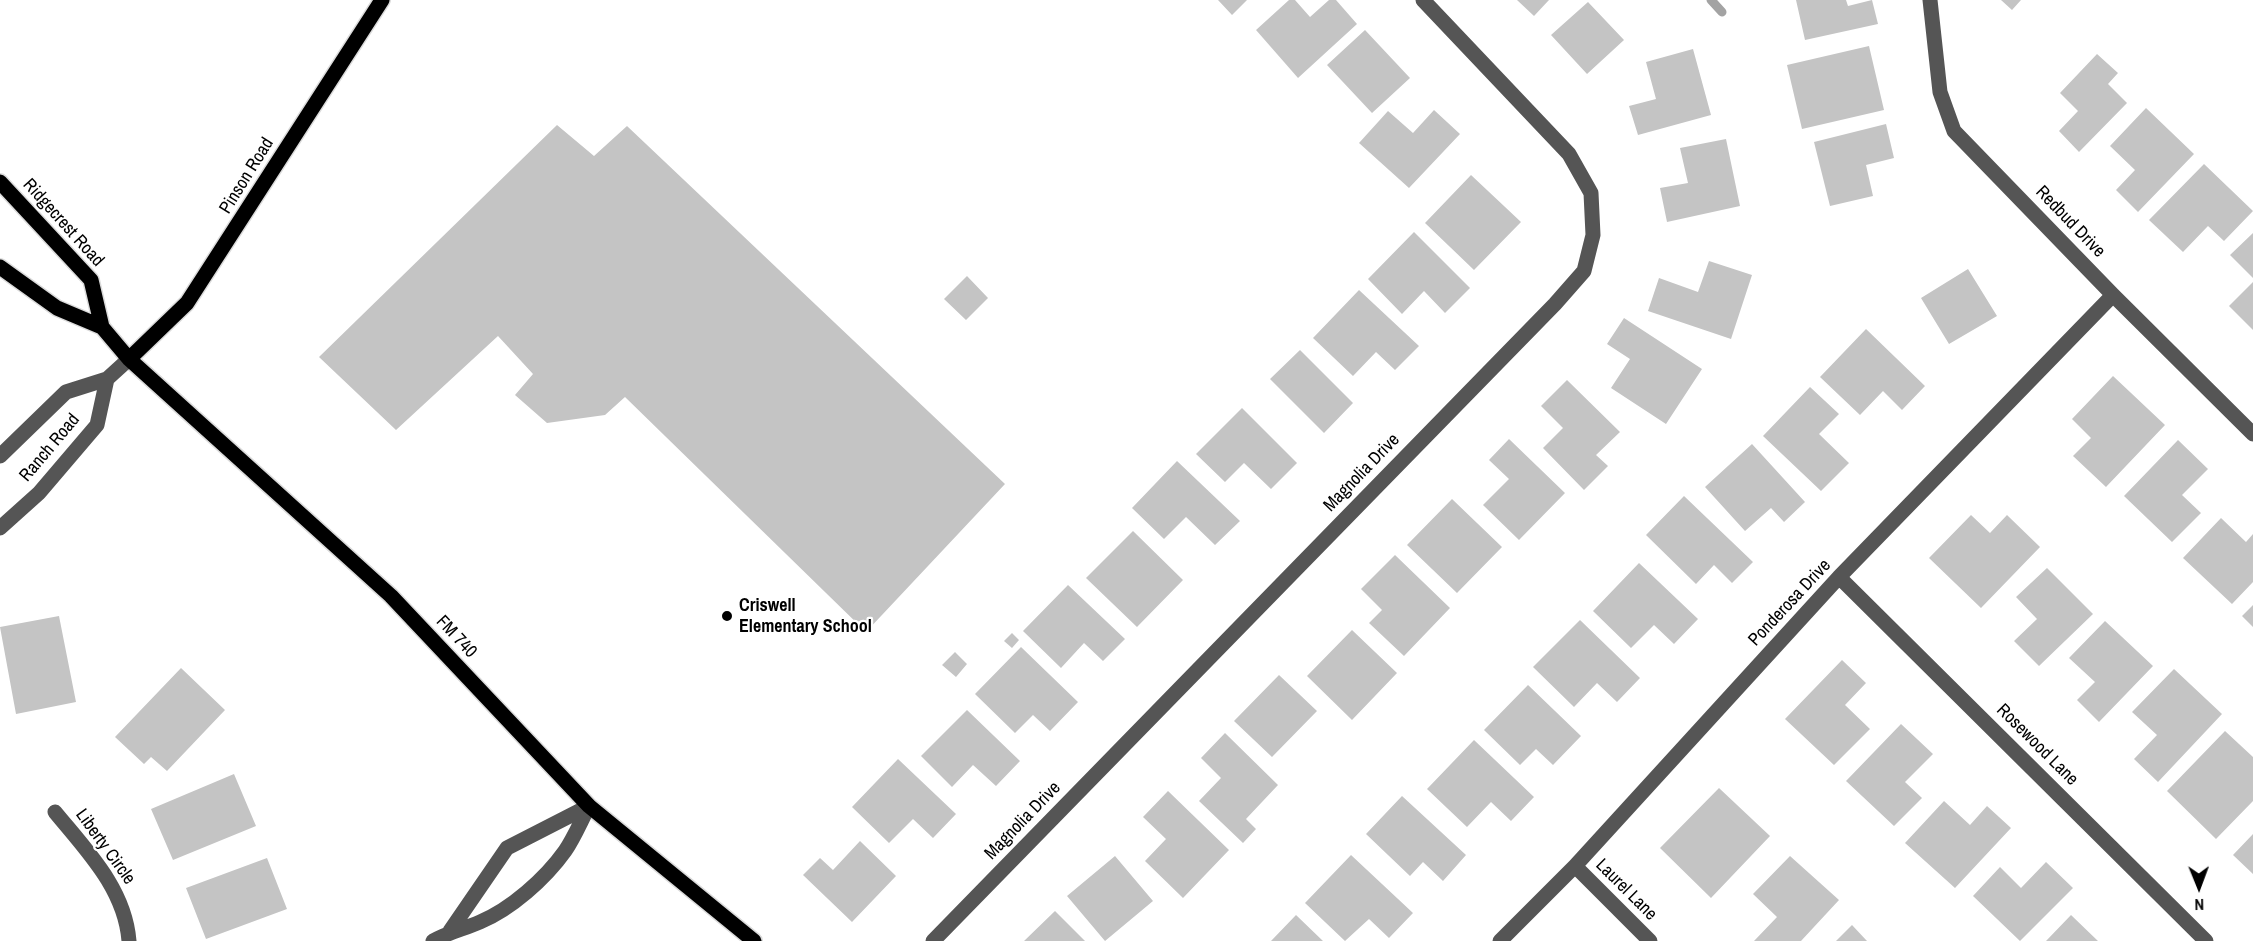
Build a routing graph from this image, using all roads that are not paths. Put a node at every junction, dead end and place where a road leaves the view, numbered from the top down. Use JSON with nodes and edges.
{"nodes":[{"id":1,"x":382,"y":0,"type":"edge"},
{"id":2,"x":1423,"y":0,"type":"edge"},
{"id":3,"x":1930,"y":0,"type":"edge"},
{"id":4,"x":0,"y":182,"type":"edge"},
{"id":5,"x":0,"y":267,"type":"edge"},
{"id":6,"x":2113,"y":295,"type":"junction"},
{"id":7,"x":102,"y":327,"type":"junction"},
{"id":8,"x":129,"y":359,"type":"junction"},
{"id":9,"x":107,"y":379,"type":"junction"},
{"id":10,"x":2253,"y":434,"type":"edge"},
{"id":11,"x":0,"y":456,"type":"edge"},
{"id":12,"x":0,"y":528,"type":"edge"},
{"id":13,"x":1839,"y":577,"type":"junction"},
{"id":14,"x":589,"y":807,"type":"junction"},
{"id":15,"x":55,"y":812,"type":"dead end"},
{"id":16,"x":1575,"y":866,"type":"junction"},
{"id":17,"x":450,"y":931,"type":"junction"},
{"id":18,"x":129,"y":941,"type":"edge"},
{"id":19,"x":433,"y":941,"type":"edge"},
{"id":20,"x":754,"y":941,"type":"edge"},
{"id":21,"x":933,"y":941,"type":"edge"},
{"id":22,"x":1500,"y":941,"type":"edge"},
{"id":23,"x":1650,"y":941,"type":"edge"},
{"id":24,"x":2206,"y":941,"type":"edge"}],
"edges":[{"from":1,"to":8,"type":"main road","name":"Pinson Road"},
{"from":2,"to":21,"type":"street","name":"Magnolia Drive"},
{"from":3,"to":6,"type":"street","name":"Redbud Drive"},
{"from":4,"to":7,"type":"main road","name":"Ridgecrest Road"},
{"from":5,"to":7,"type":"main road","name":"Ridgecrest Road"},
{"from":6,"to":10,"type":"street","name":"Redbud Drive"},
{"from":6,"to":13,"type":"street","name":"Ponderosa Drive"},
{"from":7,"to":8,"type":"main road","name":"Ridgecrest Road"},
{"from":8,"to":9,"type":"street","name":"Ranch Road"},
{"from":8,"to":14,"type":"main road","name":"FM 740","number":"FM 740"},
{"from":9,"to":11,"type":"street","name":"Ranch Road"},
{"from":9,"to":12,"type":"street","name":"Ranch Road"},
{"from":13,"to":16,"type":"street","name":"Ponderosa Drive"},
{"from":13,"to":24,"type":"street","name":"Rosewood Lane"},
{"from":14,"to":17,"type":"street"},
{"from":14,"to":17,"type":"street"},
{"from":14,"to":20,"type":"main road","name":"FM 740","number":"FM 740"},
{"from":15,"to":18,"type":"street","name":"Liberty Circle"},
{"from":16,"to":22,"type":"street","name":"Ponderosa Drive"},
{"from":16,"to":23,"type":"street","name":"Laurel Lane"},
{"from":17,"to":19,"type":"street"}]}
